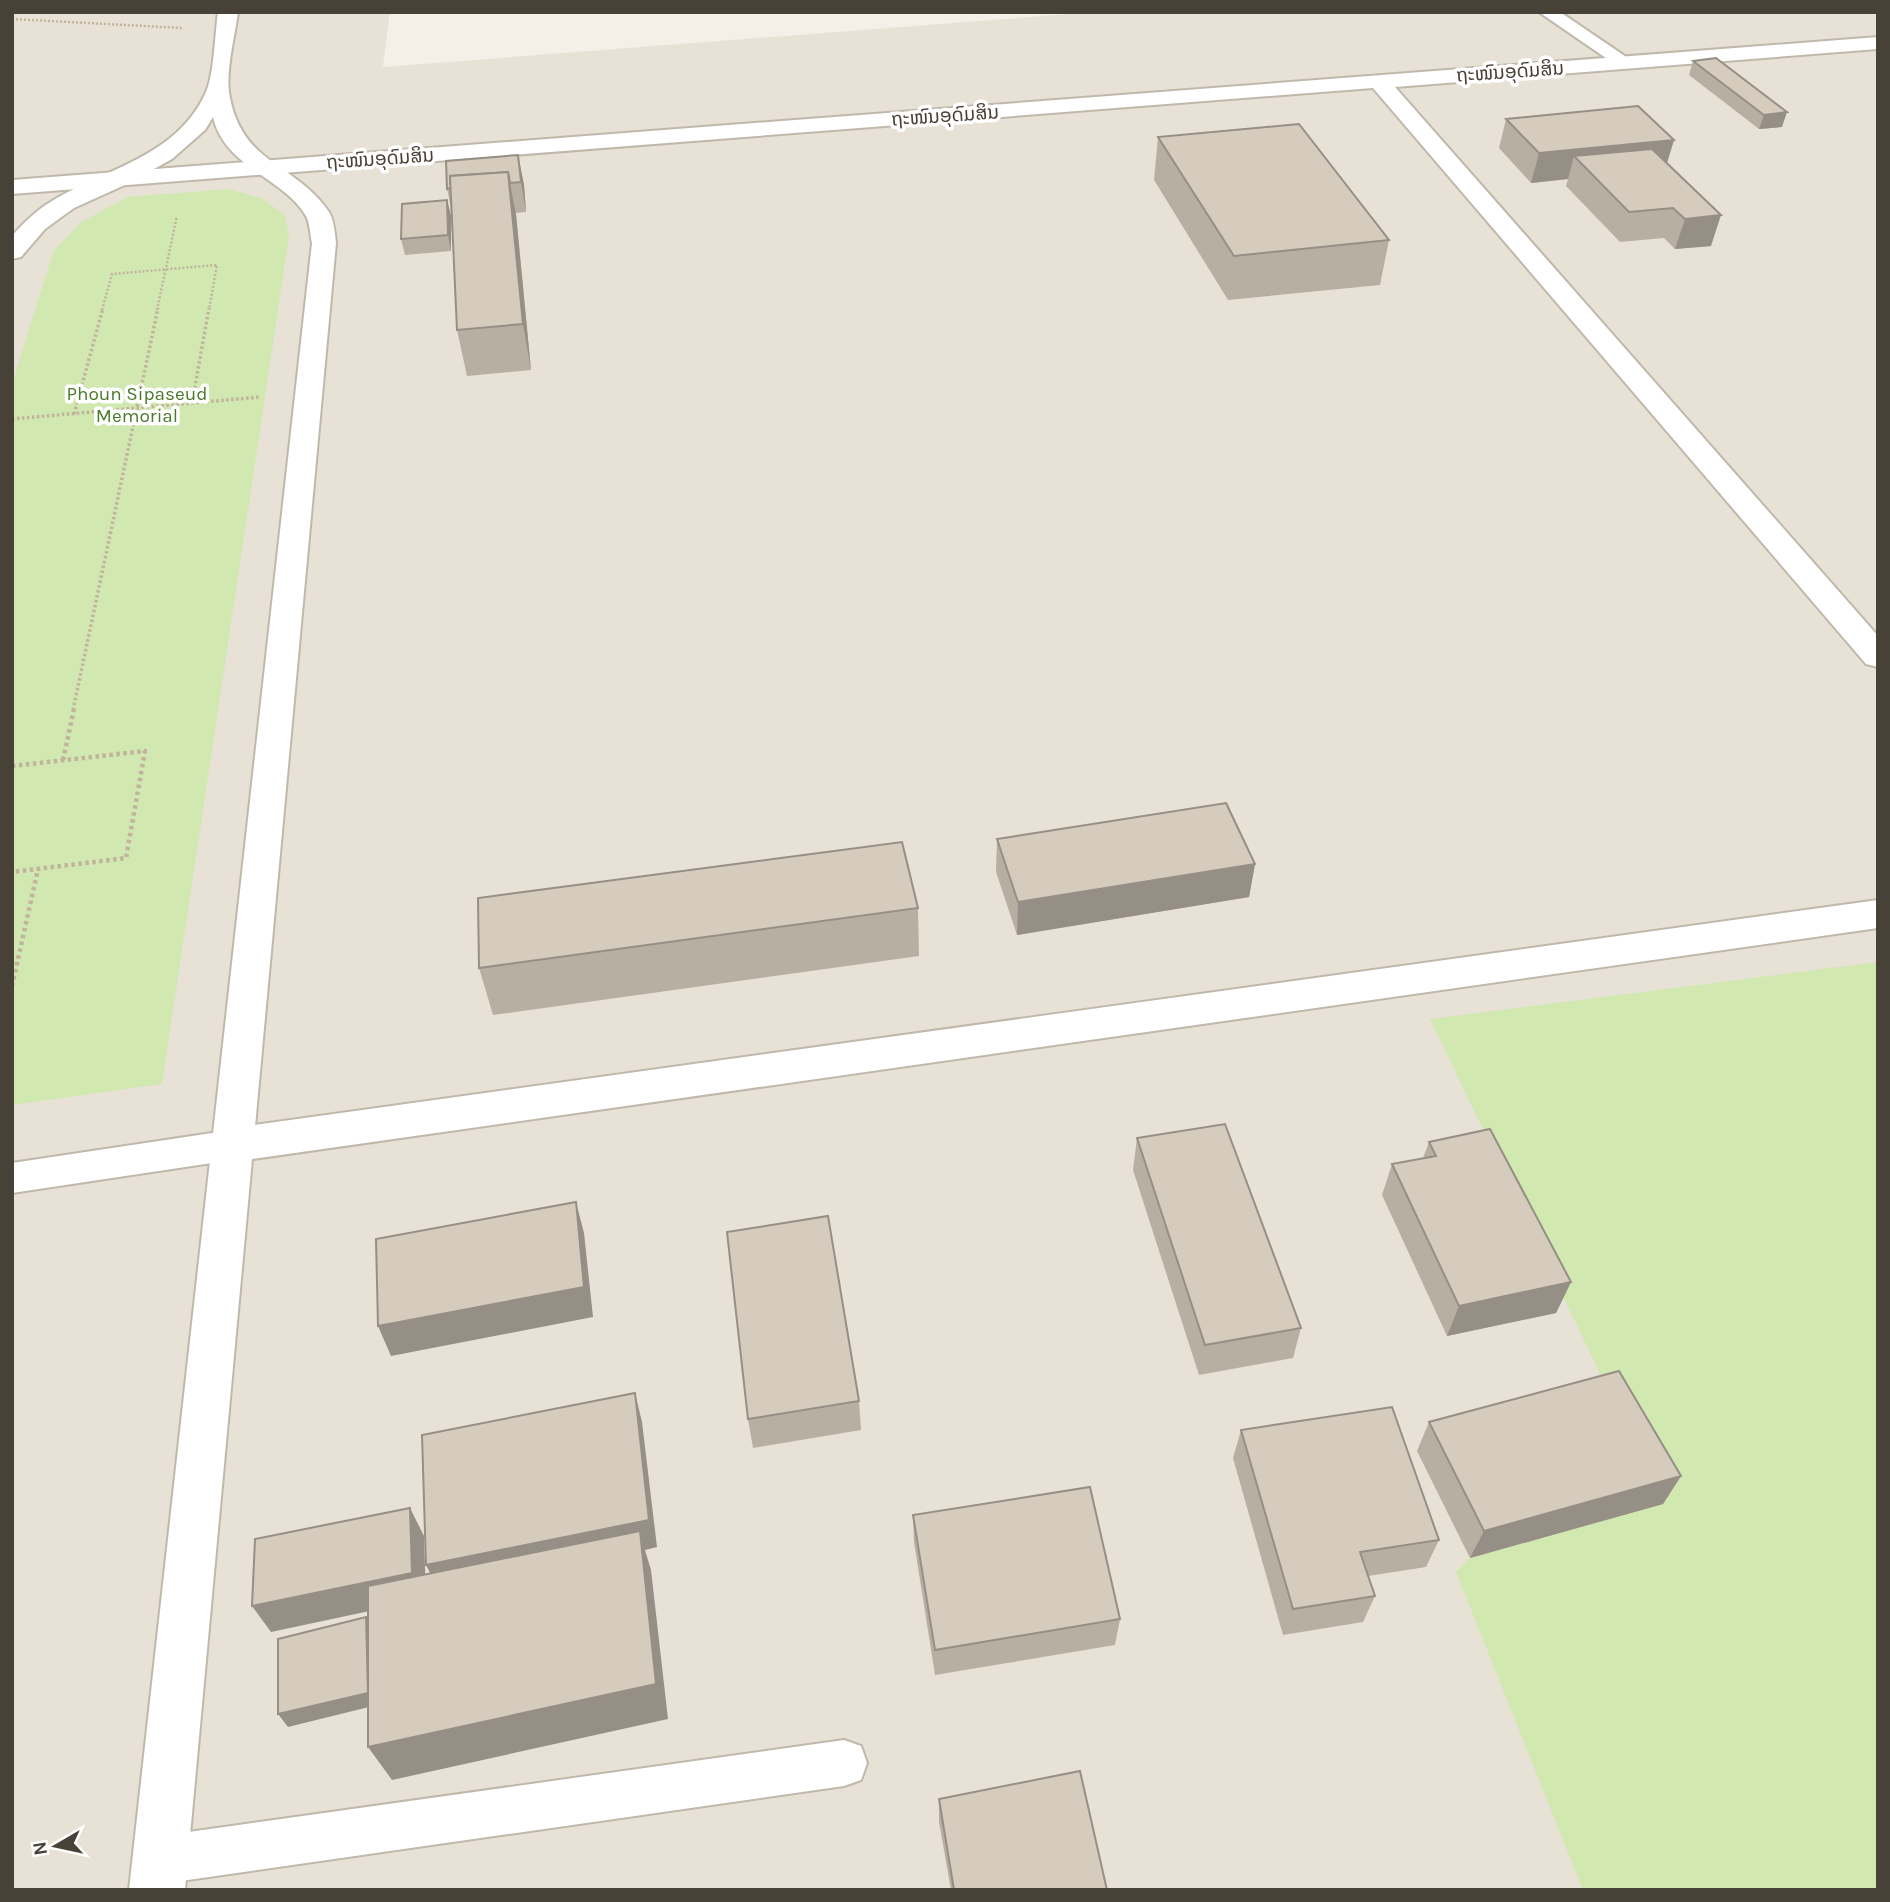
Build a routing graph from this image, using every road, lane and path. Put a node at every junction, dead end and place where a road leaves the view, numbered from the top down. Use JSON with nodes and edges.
{"nodes":[{"id":1,"x":1548,"y":12,"type":"edge"},
{"id":2,"x":12,"y":19,"type":"edge"},
{"id":3,"x":226,"y":21,"type":"edge"},
{"id":4,"x":1878,"y":43,"type":"edge"},
{"id":5,"x":1626,"y":63,"type":"junction"},
{"id":6,"x":1379,"y":82,"type":"junction"},
{"id":7,"x":218,"y":90,"type":"junction"},
{"id":8,"x":264,"y":168,"type":"junction"},
{"id":9,"x":186,"y":174,"type":"junction"},
{"id":10,"x":119,"y":179,"type":"junction"},
{"id":11,"x":12,"y":187,"type":"edge"},
{"id":12,"x":12,"y":252,"type":"edge"},
{"id":13,"x":165,"y":269,"type":"junction"},
{"id":14,"x":309,"y":393,"type":"junction"},
{"id":15,"x":192,"y":403,"type":"junction"},
{"id":16,"x":136,"y":408,"type":"junction"},
{"id":17,"x":74,"y":414,"type":"junction"},
{"id":18,"x":12,"y":419,"type":"edge"},
{"id":19,"x":1878,"y":657,"type":"edge"},
{"id":20,"x":63,"y":760,"type":"junction"},
{"id":21,"x":12,"y":766,"type":"edge"},
{"id":22,"x":38,"y":869,"type":"junction"},
{"id":23,"x":12,"y":872,"type":"edge"},
{"id":24,"x":1878,"y":914,"type":"edge"},
{"id":25,"x":12,"y":986,"type":"edge"},
{"id":26,"x":232,"y":1145,"type":"junction"},
{"id":27,"x":12,"y":1178,"type":"edge"},
{"id":28,"x":844,"y":1763,"type":"dead end"},
{"id":29,"x":159,"y":1875,"type":"edge"}],
"edges":[{"from":1,"to":5,"type":"lane"},
{"from":2,"to":3,"type":"path"},
{"from":3,"to":7,"type":"street"},
{"from":4,"to":5,"type":"street","name":"ຖະໜົນອຸດົມສິນ"},
{"from":5,"to":6,"type":"street","name":"ຖະໜົນອຸດົມສິນ"},
{"from":6,"to":8,"type":"street","name":"ຖະໜົນອຸດົມສິນ"},
{"from":6,"to":19,"type":"street"},
{"from":7,"to":8,"type":"street"},
{"from":7,"to":10,"type":"street"},
{"from":8,"to":9,"type":"street","name":"ຖະໜົນອຸດົມສິນ"},
{"from":8,"to":14,"type":"street"},
{"from":9,"to":10,"type":"street","name":"ຖະໜົນອຸດົມສິນ"},
{"from":9,"to":13,"type":"path"},
{"from":10,"to":11,"type":"street","name":"ຖະໜົນອຸດົມສິນ"},
{"from":10,"to":12,"type":"street"},
{"from":13,"to":15,"type":"path"},
{"from":13,"to":16,"type":"path"},
{"from":13,"to":17,"type":"path"},
{"from":14,"to":15,"type":"path"},
{"from":14,"to":26,"type":"street"},
{"from":15,"to":16,"type":"path"},
{"from":16,"to":17,"type":"path"},
{"from":16,"to":20,"type":"path"},
{"from":17,"to":18,"type":"path"},
{"from":20,"to":21,"type":"path"},
{"from":20,"to":22,"type":"path"},
{"from":22,"to":23,"type":"path"},
{"from":22,"to":25,"type":"path"},
{"from":24,"to":26,"type":"street"},
{"from":26,"to":27,"type":"lane"},
{"from":26,"to":29,"type":"street"},
{"from":28,"to":29,"type":"lane"}]}
